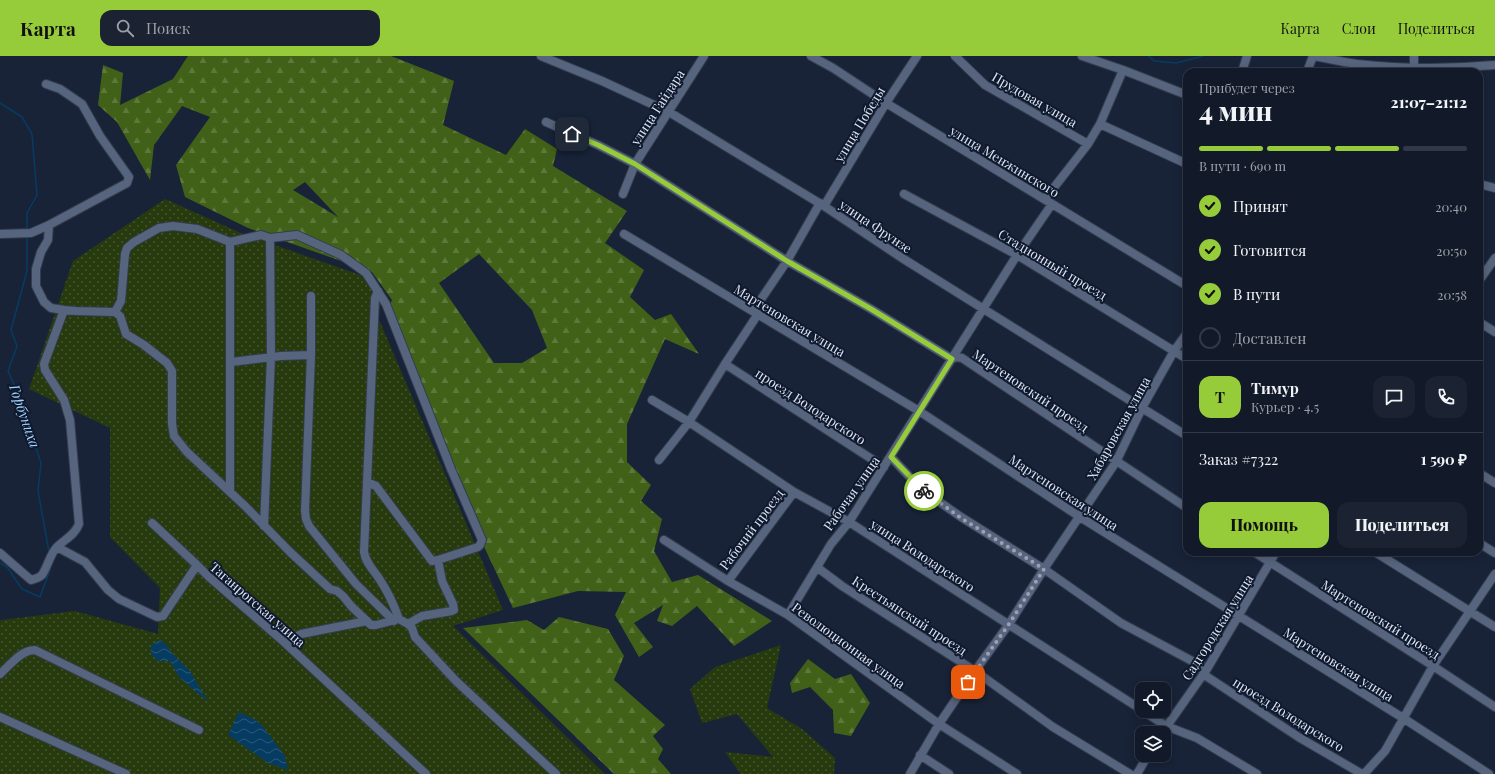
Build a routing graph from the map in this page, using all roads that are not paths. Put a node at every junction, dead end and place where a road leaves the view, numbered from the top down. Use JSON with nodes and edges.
{"nodes":[{"id":1,"x":541,"y":56,"type":"edge"},
{"id":2,"x":704,"y":56,"type":"edge"},
{"id":3,"x":811,"y":56,"type":"edge"},
{"id":4,"x":917,"y":56,"type":"edge"},
{"id":5,"x":955,"y":56,"type":"edge"},
{"id":6,"x":1082,"y":56,"type":"edge"},
{"id":7,"x":1247,"y":56,"type":"edge"},
{"id":8,"x":1314,"y":56,"type":"edge"},
{"id":9,"x":1414,"y":56,"type":"edge"},
{"id":10,"x":1495,"y":65,"type":"edge"},
{"id":11,"x":1414,"y":67,"type":"junction"},
{"id":12,"x":1243,"y":68,"type":"edge"},
{"id":13,"x":1309,"y":68,"type":"edge"},
{"id":14,"x":1123,"y":70,"type":"junction"},
{"id":15,"x":46,"y":84,"type":"dead end"},
{"id":16,"x":1183,"y":93,"type":"edge"},
{"id":17,"x":886,"y":103,"type":"junction"},
{"id":18,"x":669,"y":112,"type":"junction"},
{"id":19,"x":546,"y":122,"type":"dead end"},
{"id":20,"x":1100,"y":124,"type":"junction"},
{"id":21,"x":1088,"y":144,"type":"junction"},
{"id":22,"x":1183,"y":162,"type":"edge"},
{"id":23,"x":635,"y":164,"type":"junction"},
{"id":24,"x":1483,"y":185,"type":"edge"},
{"id":25,"x":1495,"y":188,"type":"edge"},
{"id":26,"x":623,"y":194,"type":"dead end"},
{"id":27,"x":904,"y":194,"type":"dead end"},
{"id":28,"x":1048,"y":202,"type":"junction"},
{"id":29,"x":822,"y":205,"type":"junction"},
{"id":30,"x":49,"y":226,"type":"junction"},
{"id":31,"x":0,"y":234,"type":"edge"},
{"id":32,"x":624,"y":234,"type":"dead end"},
{"id":33,"x":270,"y":238,"type":"junction"},
{"id":34,"x":230,"y":242,"type":"junction"},
{"id":35,"x":1017,"y":255,"type":"junction"},
{"id":36,"x":1495,"y":258,"type":"edge"},
{"id":37,"x":787,"y":261,"type":"junction"},
{"id":38,"x":1483,"y":275,"type":"edge"},
{"id":39,"x":1183,"y":284,"type":"edge"},
{"id":40,"x":378,"y":291,"type":"junction"},
{"id":41,"x":311,"y":296,"type":"dead end"},
{"id":42,"x":983,"y":308,"type":"junction"},
{"id":43,"x":64,"y":310,"type":"junction"},
{"id":44,"x":115,"y":312,"type":"junction"},
{"id":45,"x":755,"y":313,"type":"junction"},
{"id":46,"x":1483,"y":324,"type":"edge"},
{"id":47,"x":1495,"y":332,"type":"edge"},
{"id":48,"x":1183,"y":339,"type":"edge"},
{"id":49,"x":1174,"y":352,"type":"junction"},
{"id":50,"x":311,"y":355,"type":"junction"},
{"id":51,"x":271,"y":357,"type":"junction"},
{"id":52,"x":1183,"y":357,"type":"edge"},
{"id":53,"x":952,"y":359,"type":"junction"},
{"id":54,"x":231,"y":362,"type":"junction"},
{"id":55,"x":725,"y":364,"type":"junction"},
{"id":56,"x":652,"y":400,"type":"dead end"},
{"id":57,"x":1142,"y":408,"type":"junction"},
{"id":58,"x":919,"y":412,"type":"junction"},
{"id":59,"x":689,"y":422,"type":"junction"},
{"id":60,"x":1183,"y":434,"type":"edge"},
{"id":61,"x":891,"y":457,"type":"junction"},
{"id":62,"x":659,"y":460,"type":"dead end"},
{"id":63,"x":1116,"y":462,"type":"junction"},
{"id":64,"x":884,"y":467,"type":"junction"},
{"id":65,"x":1483,"y":476,"type":"edge"},
{"id":66,"x":367,"y":482,"type":"junction"},
{"id":67,"x":1495,"y":483,"type":"edge"},
{"id":68,"x":230,"y":492,"type":"junction"},
{"id":69,"x":794,"y":492,"type":"junction"},
{"id":70,"x":1183,"y":505,"type":"edge"},
{"id":71,"x":1080,"y":517,"type":"junction"},
{"id":72,"x":849,"y":522,"type":"junction"},
{"id":73,"x":152,"y":523,"type":"dead end"},
{"id":74,"x":264,"y":526,"type":"junction"},
{"id":75,"x":664,"y":540,"type":"dead end"},
{"id":76,"x":1483,"y":546,"type":"edge"},
{"id":77,"x":57,"y":547,"type":"junction"},
{"id":78,"x":0,"y":553,"type":"edge"},
{"id":79,"x":1495,"y":553,"type":"edge"},
{"id":80,"x":1260,"y":556,"type":"edge"},
{"id":81,"x":1274,"y":556,"type":"edge"},
{"id":82,"x":1381,"y":556,"type":"edge"},
{"id":83,"x":438,"y":560,"type":"junction"},
{"id":84,"x":1270,"y":562,"type":"junction"},
{"id":85,"x":196,"y":565,"type":"junction"},
{"id":86,"x":818,"y":568,"type":"junction"},
{"id":87,"x":1044,"y":569,"type":"junction"},
{"id":88,"x":1495,"y":574,"type":"edge"},
{"id":89,"x":728,"y":581,"type":"junction"},
{"id":90,"x":1469,"y":611,"type":"junction"},
{"id":91,"x":788,"y":615,"type":"junction"},
{"id":92,"x":1239,"y":617,"type":"junction"},
{"id":93,"x":397,"y":620,"type":"junction"},
{"id":94,"x":367,"y":621,"type":"junction"},
{"id":95,"x":408,"y":624,"type":"junction"},
{"id":96,"x":1009,"y":624,"type":"junction"},
{"id":97,"x":1495,"y":627,"type":"edge"},
{"id":98,"x":284,"y":642,"type":"junction"},
{"id":99,"x":1433,"y":666,"type":"junction"},
{"id":100,"x":975,"y":671,"type":"junction"},
{"id":101,"x":1205,"y":672,"type":"junction"},
{"id":102,"x":0,"y":674,"type":"edge"},
{"id":103,"x":1135,"y":706,"type":"edge"},
{"id":104,"x":1495,"y":707,"type":"edge"},
{"id":105,"x":0,"y":716,"type":"edge"},
{"id":106,"x":1151,"y":718,"type":"edge"},
{"id":107,"x":1402,"y":718,"type":"junction"},
{"id":108,"x":939,"y":724,"type":"junction"},
{"id":109,"x":1160,"y":726,"type":"edge"},
{"id":110,"x":1166,"y":726,"type":"edge"},
{"id":111,"x":199,"y":730,"type":"dead end"},
{"id":112,"x":1171,"y":731,"type":"edge"},
{"id":113,"x":920,"y":755,"type":"junction"},
{"id":114,"x":1144,"y":762,"type":"edge"},
{"id":115,"x":126,"y":774,"type":"edge"},
{"id":116,"x":426,"y":774,"type":"edge"},
{"id":117,"x":556,"y":774,"type":"edge"},
{"id":118,"x":910,"y":774,"type":"edge"},
{"id":119,"x":948,"y":774,"type":"edge"},
{"id":120,"x":1018,"y":774,"type":"edge"},
{"id":121,"x":1130,"y":774,"type":"edge"},
{"id":122,"x":1137,"y":774,"type":"edge"},
{"id":123,"x":1257,"y":774,"type":"edge"},
{"id":124,"x":1363,"y":774,"type":"edge"},
{"id":125,"x":1489,"y":774,"type":"edge"}],
"edges":[{"from":1,"to":18,"type":"street","name":"улица Фрунзе"},
{"from":2,"to":18,"type":"street","name":"улица Гайдара"},
{"from":3,"to":17,"type":"street","name":"улица Менжинского"},
{"from":4,"to":17,"type":"street","name":"улица Победы"},
{"from":5,"to":21,"type":"street","name":"Прудовая улица"},
{"from":6,"to":14,"type":"street"},
{"from":7,"to":12,"type":"street"},
{"from":8,"to":11,"type":"street"},
{"from":8,"to":13,"type":"street"},
{"from":9,"to":11,"type":"street"},
{"from":10,"to":11,"type":"street"},
{"from":14,"to":16,"type":"street"},
{"from":14,"to":20,"type":"street","name":"Рабочая улица"},
{"from":15,"to":30,"type":"street"},
{"from":17,"to":28,"type":"street","name":"улица Менжинского"},
{"from":17,"to":29,"type":"street","name":"улица Победы"},
{"from":18,"to":23,"type":"street","name":"улица Гайдара"},
{"from":18,"to":29,"type":"street","name":"улица Фрунзе"},
{"from":19,"to":23,"type":"street","name":"Мартеновский проезд"},
{"from":20,"to":21,"type":"street","name":"Рабочая улица"},
{"from":20,"to":22,"type":"street"},
{"from":21,"to":28,"type":"street","name":"Рабочая улица"},
{"from":23,"to":26,"type":"street","name":"улица Гайдара"},
{"from":23,"to":37,"type":"street","name":"Мартеновский проезд"},
{"from":24,"to":25,"type":"street"},
{"from":27,"to":35,"type":"street","name":"Стадионный проезд"},
{"from":28,"to":35,"type":"street","name":"Рабочая улица"},
{"from":28,"to":39,"type":"street","name":"улица Менжинского"},
{"from":29,"to":37,"type":"street","name":"улица Победы"},
{"from":29,"to":42,"type":"street","name":"улица Фрунзе"},
{"from":30,"to":31,"type":"street"},
{"from":30,"to":43,"type":"street"},
{"from":32,"to":45,"type":"street","name":"Мартеновская улица"},
{"from":33,"to":34,"type":"street"},
{"from":33,"to":40,"type":"street"},
{"from":33,"to":51,"type":"street"},
{"from":34,"to":44,"type":"street"},
{"from":34,"to":54,"type":"street"},
{"from":35,"to":42,"type":"street","name":"Рабочая улица"},
{"from":35,"to":49,"type":"street","name":"Стадионный проезд"},
{"from":36,"to":38,"type":"street"},
{"from":37,"to":45,"type":"street","name":"улица Победы"},
{"from":37,"to":53,"type":"street","name":"Мартеновский проезд"},
{"from":40,"to":66,"type":"street"},
{"from":40,"to":83,"type":"street"},
{"from":41,"to":50,"type":"street"},
{"from":42,"to":53,"type":"street","name":"Рабочая улица"},
{"from":42,"to":57,"type":"street","name":"улица Фрунзе"},
{"from":43,"to":44,"type":"street"},
{"from":43,"to":77,"type":"street"},
{"from":44,"to":68,"type":"street"},
{"from":45,"to":55,"type":"street","name":"улица Победы"},
{"from":45,"to":58,"type":"street","name":"Мартеновская улица"},
{"from":46,"to":47,"type":"street"},
{"from":48,"to":49,"type":"street","name":"Хабаровская улица"},
{"from":49,"to":52,"type":"street","name":"Стадионный проезд"},
{"from":49,"to":57,"type":"street","name":"Хабаровская улица"},
{"from":50,"to":51,"type":"street"},
{"from":50,"to":93,"type":"street"},
{"from":51,"to":54,"type":"street"},
{"from":51,"to":74,"type":"street"},
{"from":53,"to":58,"type":"street","name":"Рабочая улица"},
{"from":53,"to":63,"type":"street","name":"Мартеновский проезд"},
{"from":54,"to":68,"type":"street"},
{"from":55,"to":59,"type":"street","name":"улица Победы"},
{"from":55,"to":64,"type":"street","name":"проезд Володарского"},
{"from":56,"to":59,"type":"street","name":"улица Володарского"},
{"from":57,"to":60,"type":"street","name":"улица Фрунзе"},
{"from":57,"to":63,"type":"street","name":"Хабаровская улица"},
{"from":58,"to":61,"type":"street","name":"Рабочая улица"},
{"from":58,"to":71,"type":"street","name":"Мартеновская улица"},
{"from":59,"to":62,"type":"street","name":"улица Победы"},
{"from":59,"to":69,"type":"street","name":"улица Володарского"},
{"from":61,"to":64,"type":"street","name":"Рабочая улица"},
{"from":61,"to":87,"type":"street","name":"проезд Володарского"},
{"from":63,"to":70,"type":"street","name":"Мартеновский проезд"},
{"from":63,"to":71,"type":"street","name":"Хабаровская улица"},
{"from":64,"to":72,"type":"street","name":"Рабочая улица"},
{"from":65,"to":67,"type":"street"},
{"from":66,"to":83,"type":"street"},
{"from":66,"to":93,"type":"street"},
{"from":68,"to":74,"type":"street"},
{"from":69,"to":72,"type":"street","name":"улица Володарского"},
{"from":69,"to":89,"type":"street","name":"Рабочий проезд"},
{"from":71,"to":87,"type":"street","name":"Хабаровская улица"},
{"from":71,"to":92,"type":"street","name":"Мартеновская улица"},
{"from":72,"to":86,"type":"street","name":"Рабочая улица"},
{"from":72,"to":96,"type":"street","name":"улица Володарского"},
{"from":73,"to":85,"type":"street"},
{"from":74,"to":94,"type":"street"},
{"from":75,"to":89,"type":"street","name":"Революционная улица"},
{"from":76,"to":79,"type":"street"},
{"from":77,"to":78,"type":"street"},
{"from":77,"to":85,"type":"street","name":"Таганрогская улица"},
{"from":80,"to":84,"type":"street","name":"Мартеновский проезд"},
{"from":81,"to":84,"type":"street","name":"Садгородская улица"},
{"from":82,"to":90,"type":"street"},
{"from":83,"to":95,"type":"street"},
{"from":84,"to":92,"type":"street","name":"Садгородская улица"},
{"from":84,"to":99,"type":"street","name":"Мартеновский проезд"},
{"from":85,"to":98,"type":"street","name":"Таганрогская улица"},
{"from":86,"to":91,"type":"street","name":"Рабочая улица"},
{"from":86,"to":100,"type":"street","name":"Крестьянский проезд"},
{"from":87,"to":96,"type":"street","name":"Хабаровская улица"},
{"from":87,"to":101,"type":"street","name":"проезд Володарского"},
{"from":88,"to":90,"type":"street"},
{"from":89,"to":91,"type":"street","name":"Революционная улица"},
{"from":90,"to":97,"type":"street"},
{"from":90,"to":99,"type":"street"},
{"from":91,"to":108,"type":"street","name":"Революционная улица"},
{"from":92,"to":101,"type":"street","name":"Садгородская улица"},
{"from":92,"to":107,"type":"street","name":"Мартеновская улица"},
{"from":93,"to":94,"type":"street"},
{"from":93,"to":95,"type":"street"},
{"from":94,"to":98,"type":"street"},
{"from":95,"to":117,"type":"street"},
{"from":96,"to":100,"type":"street","name":"Хабаровская улица"},
{"from":96,"to":103,"type":"street","name":"улица Володарского"},
{"from":98,"to":116,"type":"street","name":"Таганрогская улица"},
{"from":99,"to":104,"type":"street","name":"Мартеновский проезд"},
{"from":99,"to":107,"type":"street"},
{"from":100,"to":108,"type":"street","name":"Хабаровская улица"},
{"from":100,"to":121,"type":"street","name":"Крестьянский проезд"},
{"from":101,"to":110,"type":"street","name":"Садгородская улица"},
{"from":101,"to":124,"type":"street","name":"проезд Володарского"},
{"from":102,"to":111,"type":"street"},
{"from":105,"to":115,"type":"street"},
{"from":106,"to":109,"type":"street","name":"улица Володарского"},
{"from":107,"to":124,"type":"street"},
{"from":107,"to":125,"type":"street","name":"Мартеновская улица"},
{"from":108,"to":113,"type":"street","name":"Хабаровская улица"},
{"from":108,"to":120,"type":"street","name":"Революционная улица"},
{"from":112,"to":123,"type":"street","name":"улица Володарского"},
{"from":113,"to":118,"type":"street","name":"Хабаровская улица"},
{"from":113,"to":119,"type":"street"},
{"from":114,"to":122,"type":"street"}]}
